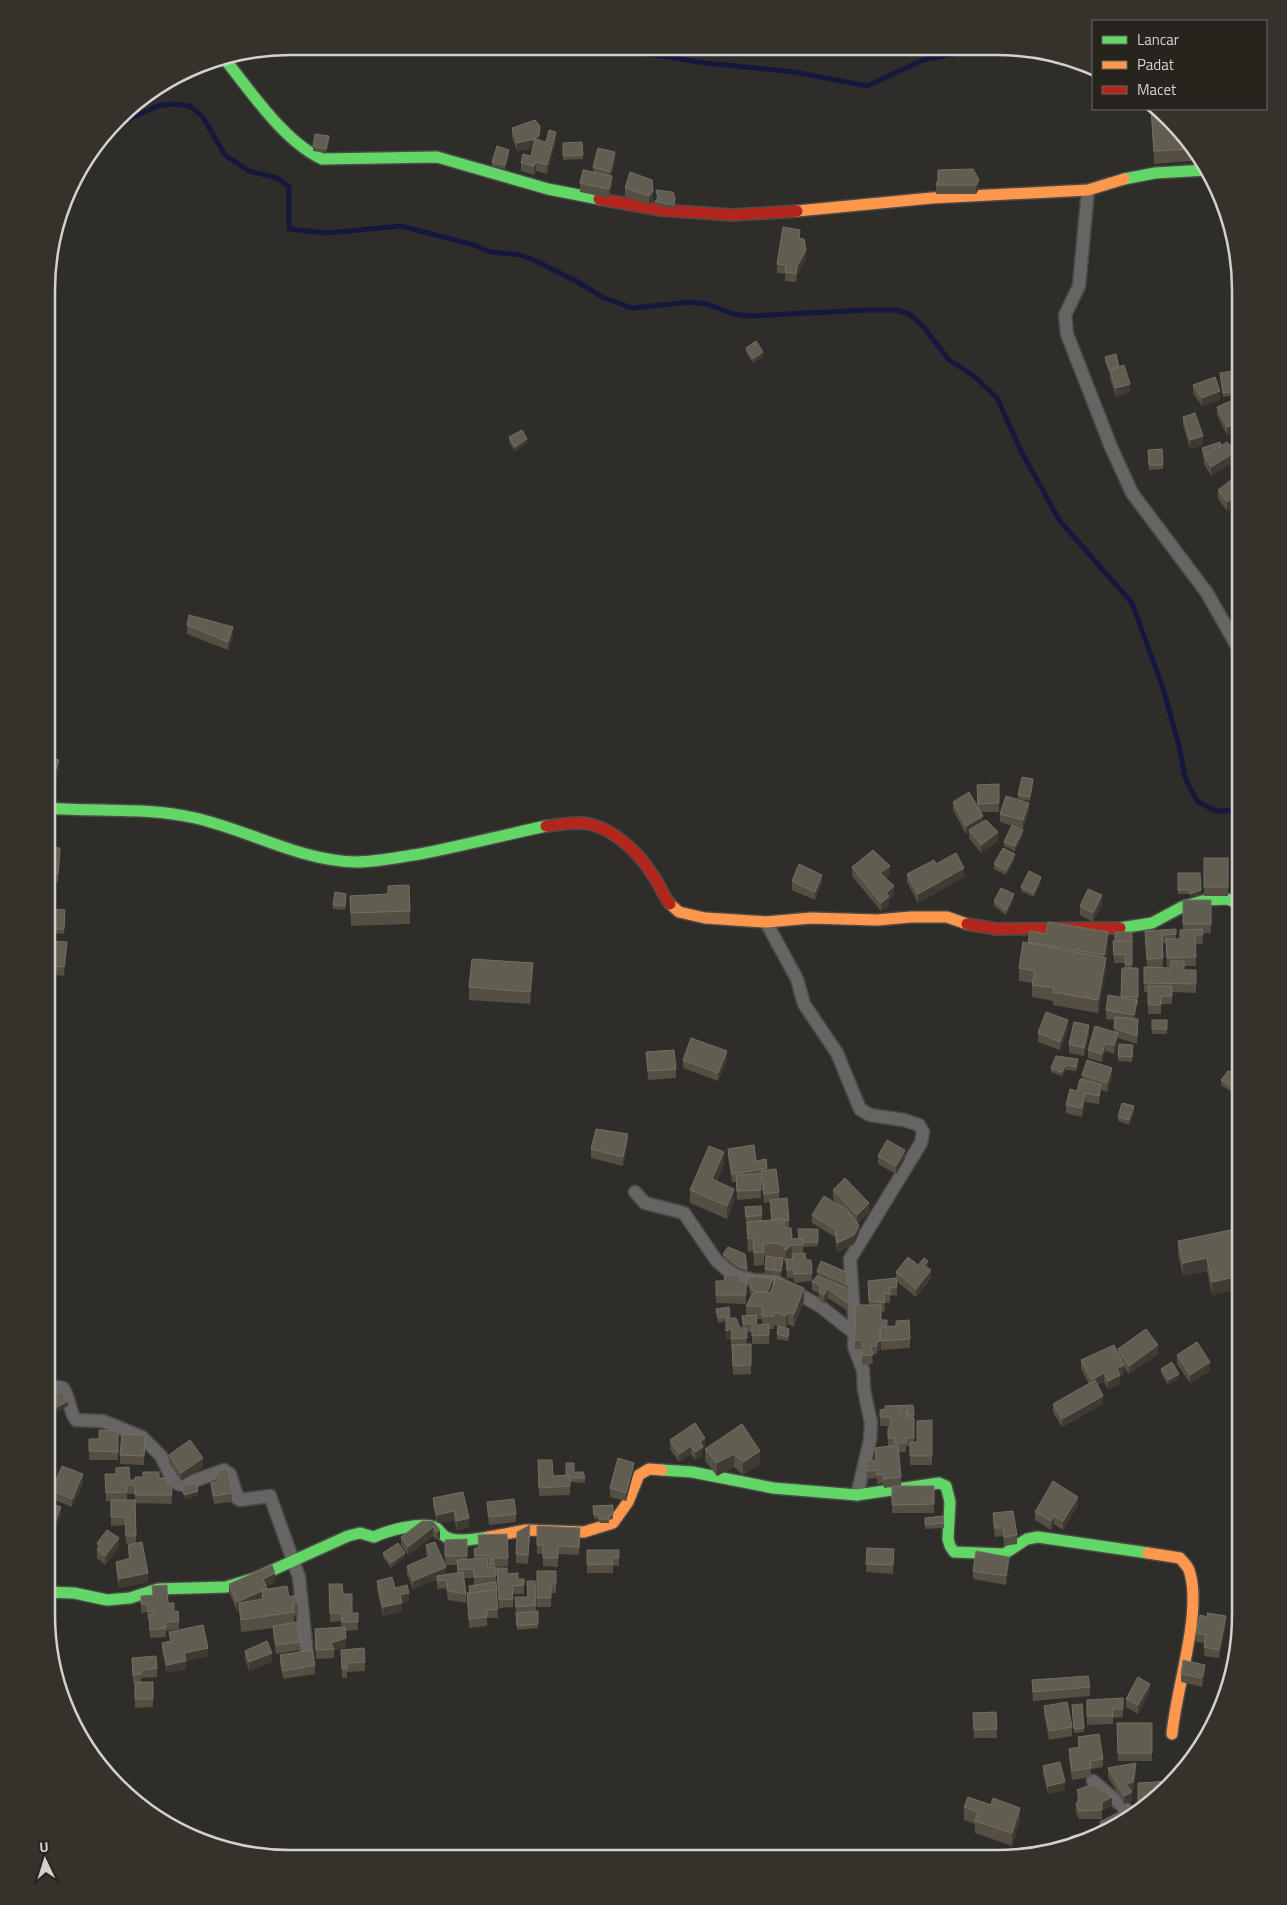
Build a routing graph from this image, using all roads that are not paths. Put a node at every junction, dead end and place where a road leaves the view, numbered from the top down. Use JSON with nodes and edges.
{"nodes":[{"id":1,"x":229,"y":63,"type":"edge"},
{"id":2,"x":1198,"y":171,"type":"edge"},
{"id":3,"x":1088,"y":190,"type":"junction"},
{"id":4,"x":1232,"y":637,"type":"edge"},
{"id":5,"x":55,"y":808,"type":"edge"},
{"id":6,"x":1232,"y":902,"type":"edge"},
{"id":7,"x":766,"y":922,"type":"junction"},
{"id":8,"x":635,"y":1192,"type":"dead end"},
{"id":9,"x":854,"y":1333,"type":"junction"},
{"id":10,"x":55,"y":1388,"type":"edge"},
{"id":11,"x":857,"y":1495,"type":"junction"},
{"id":12,"x":294,"y":1561,"type":"junction"},
{"id":13,"x":55,"y":1592,"type":"edge"},
{"id":14,"x":307,"y":1655,"type":"edge"},
{"id":15,"x":1172,"y":1734,"type":"dead end"},
{"id":16,"x":1093,"y":1781,"type":"dead end"},
{"id":17,"x":1127,"y":1810,"type":"edge"}],
"edges":[{"from":1,"to":3,"type":"street"},
{"from":2,"to":3,"type":"street"},
{"from":3,"to":4,"type":"street"},
{"from":5,"to":7,"type":"street"},
{"from":6,"to":7,"type":"street"},
{"from":7,"to":9,"type":"street"},
{"from":8,"to":9,"type":"street"},
{"from":9,"to":11,"type":"street"},
{"from":10,"to":12,"type":"street"},
{"from":11,"to":12,"type":"street"},
{"from":11,"to":15,"type":"street"},
{"from":12,"to":13,"type":"street"},
{"from":12,"to":14,"type":"street"},
{"from":16,"to":17,"type":"street"}]}
